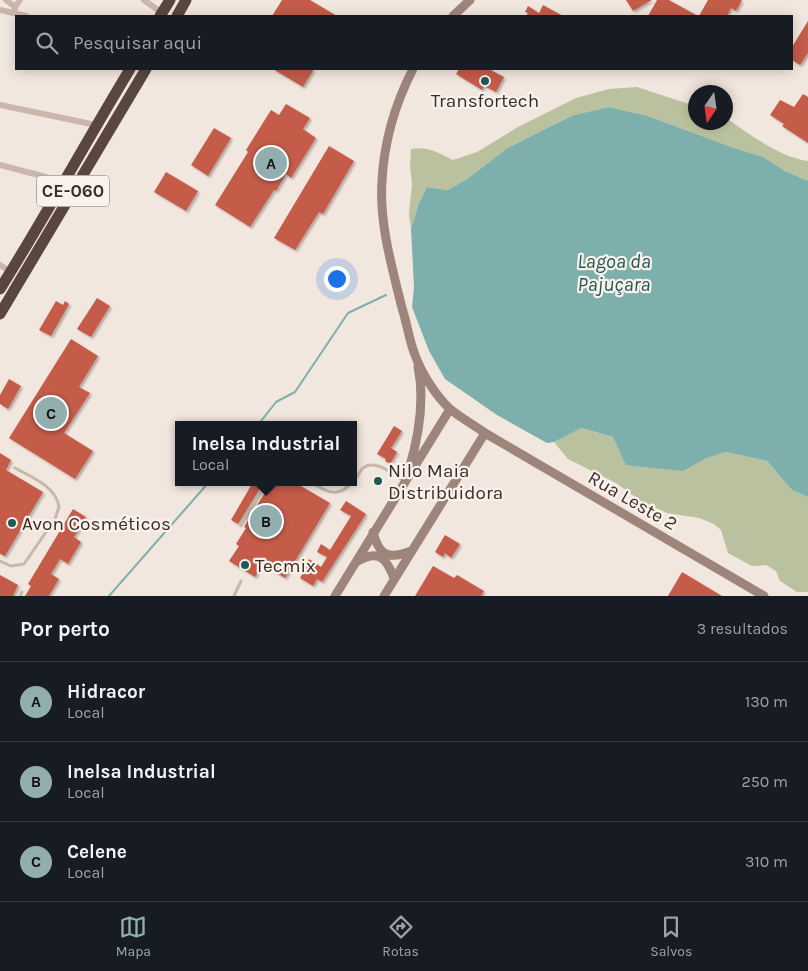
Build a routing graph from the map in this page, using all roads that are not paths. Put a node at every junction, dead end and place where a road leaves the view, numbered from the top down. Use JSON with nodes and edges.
{"nodes":[{"id":1,"x":6,"y":0,"type":"edge"},
{"id":2,"x":20,"y":0,"type":"edge"},
{"id":3,"x":144,"y":0,"type":"edge"},
{"id":4,"x":170,"y":0,"type":"edge"},
{"id":5,"x":186,"y":0,"type":"edge"},
{"id":6,"x":470,"y":0,"type":"edge"},
{"id":7,"x":0,"y":10,"type":"edge"},
{"id":8,"x":14,"y":10,"type":"junction"},
{"id":9,"x":24,"y":15,"type":"edge"},
{"id":10,"x":161,"y":15,"type":"edge"},
{"id":11,"x":178,"y":15,"type":"edge"},
{"id":12,"x":454,"y":15,"type":"edge"},
{"id":13,"x":129,"y":70,"type":"edge"},
{"id":14,"x":145,"y":70,"type":"edge"},
{"id":15,"x":413,"y":70,"type":"edge"},
{"id":16,"x":0,"y":105,"type":"edge"},
{"id":17,"x":96,"y":125,"type":"junction"},
{"id":18,"x":0,"y":166,"type":"edge"},
{"id":19,"x":65,"y":182,"type":"junction"},
{"id":20,"x":0,"y":265,"type":"edge"},
{"id":21,"x":11,"y":272,"type":"junction"},
{"id":22,"x":0,"y":290,"type":"edge"},
{"id":23,"x":0,"y":314,"type":"edge"},
{"id":24,"x":416,"y":356,"type":"junction"},
{"id":25,"x":450,"y":408,"type":"junction"},
{"id":26,"x":485,"y":432,"type":"junction"},
{"id":27,"x":15,"y":468,"type":"dead end"},
{"id":28,"x":357,"y":476,"type":"edge"},
{"id":29,"x":405,"y":480,"type":"junction"},
{"id":30,"x":266,"y":486,"type":"edge"},
{"id":31,"x":318,"y":486,"type":"edge"},
{"id":32,"x":349,"y":486,"type":"edge"},
{"id":33,"x":241,"y":526,"type":"dead end"},
{"id":34,"x":374,"y":532,"type":"junction"},
{"id":35,"x":411,"y":551,"type":"junction"},
{"id":36,"x":0,"y":561,"type":"edge"},
{"id":37,"x":355,"y":562,"type":"junction"},
{"id":38,"x":394,"y":578,"type":"junction"},
{"id":39,"x":241,"y":581,"type":"dead end"},
{"id":40,"x":22,"y":592,"type":"dead end"},
{"id":41,"x":20,"y":596,"type":"edge"},
{"id":42,"x":234,"y":596,"type":"edge"},
{"id":43,"x":335,"y":596,"type":"edge"},
{"id":44,"x":384,"y":596,"type":"edge"},
{"id":45,"x":764,"y":596,"type":"edge"}],
"edges":[{"from":1,"to":8,"type":"street"},
{"from":2,"to":8,"type":"street"},
{"from":3,"to":10,"type":"street"},
{"from":4,"to":10,"type":"highway"},
{"from":5,"to":11,"type":"highway"},
{"from":6,"to":12,"type":"street"},
{"from":7,"to":8,"type":"street"},
{"from":8,"to":9,"type":"street"},
{"from":13,"to":17,"type":"highway","number":"CE-060"},
{"from":14,"to":23,"type":"highway","number":"CE-060"},
{"from":15,"to":24,"type":"street"},
{"from":16,"to":17,"type":"street"},
{"from":17,"to":19,"type":"highway","number":"CE-060"},
{"from":18,"to":19,"type":"street"},
{"from":19,"to":21,"type":"highway","number":"CE-060"},
{"from":20,"to":21,"type":"street"},
{"from":21,"to":22,"type":"highway","number":"CE-060"},
{"from":24,"to":25,"type":"street","name":"Rua Leste 2"},
{"from":24,"to":29,"type":"street"},
{"from":25,"to":26,"type":"street","name":"Rua Leste 2"},
{"from":25,"to":29,"type":"street"},
{"from":26,"to":35,"type":"street"},
{"from":26,"to":45,"type":"street","name":"Rua Leste 2"},
{"from":27,"to":36,"type":"lane"},
{"from":28,"to":29,"type":"lane"},
{"from":29,"to":34,"type":"street"},
{"from":30,"to":33,"type":"lane"},
{"from":31,"to":32,"type":"lane"},
{"from":34,"to":35,"type":"street"},
{"from":34,"to":37,"type":"street"},
{"from":35,"to":38,"type":"street"},
{"from":37,"to":38,"type":"street"},
{"from":37,"to":43,"type":"street"},
{"from":38,"to":44,"type":"street"},
{"from":39,"to":42,"type":"lane"},
{"from":40,"to":41,"type":"lane"}]}
